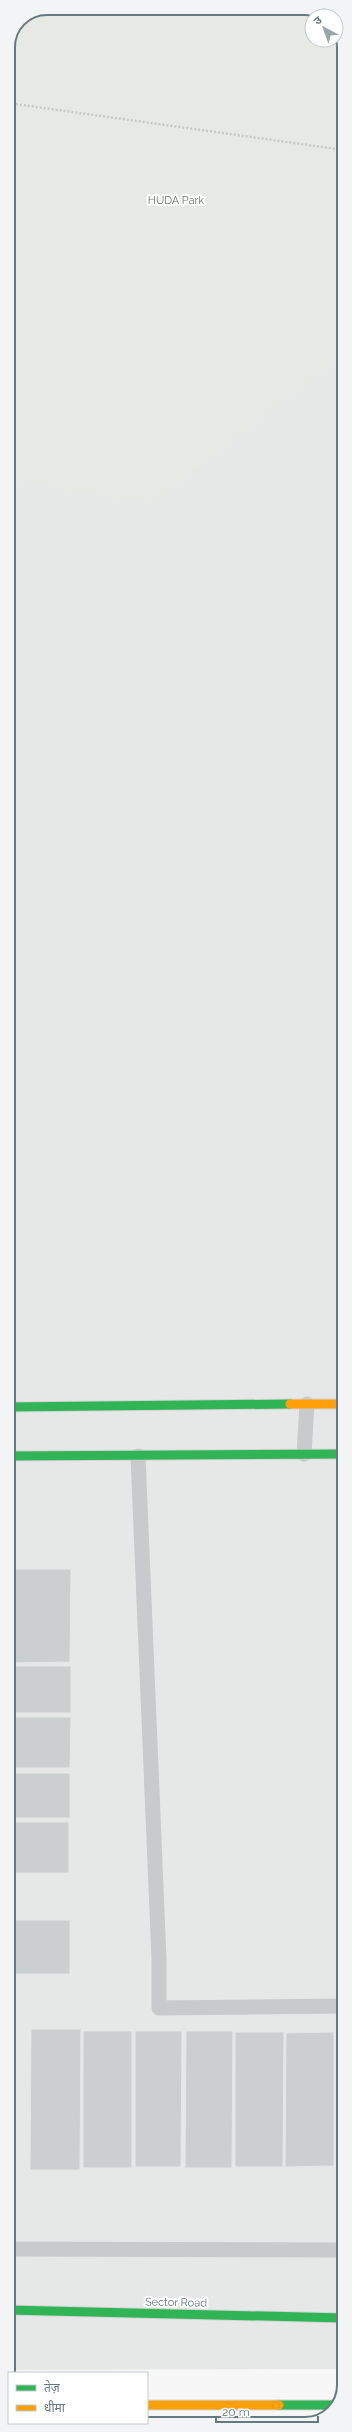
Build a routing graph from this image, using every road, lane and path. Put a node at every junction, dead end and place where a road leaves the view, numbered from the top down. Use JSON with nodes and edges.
{"nodes":[{"id":1,"x":15,"y":104,"type":"edge"},
{"id":2,"x":337,"y":149,"type":"edge"},
{"id":3,"x":307,"y":1404,"type":"junction"},
{"id":4,"x":337,"y":1404,"type":"edge"},
{"id":5,"x":15,"y":1407,"type":"edge"},
{"id":6,"x":304,"y":1454,"type":"junction"},
{"id":7,"x":337,"y":1454,"type":"edge"},
{"id":8,"x":15,"y":1456,"type":"edge"},
{"id":9,"x":138,"y":1456,"type":"junction"},
{"id":10,"x":337,"y":2006,"type":"edge"},
{"id":11,"x":15,"y":2249,"type":"edge"},
{"id":12,"x":337,"y":2250,"type":"edge"},
{"id":13,"x":15,"y":2310,"type":"edge"},
{"id":14,"x":337,"y":2318,"type":"edge"},
{"id":15,"x":148,"y":2405,"type":"edge"},
{"id":16,"x":330,"y":2405,"type":"edge"}],
"edges":[{"from":1,"to":2,"type":"path"},
{"from":3,"to":4,"type":"street"},
{"from":3,"to":5,"type":"street"},
{"from":3,"to":6,"type":"lane"},
{"from":6,"to":7,"type":"street"},
{"from":6,"to":9,"type":"street"},
{"from":8,"to":9,"type":"street"},
{"from":9,"to":10,"type":"lane"},
{"from":11,"to":12,"type":"lane"},
{"from":13,"to":14,"type":"street","name":"Sector Road"},
{"from":15,"to":16,"type":"street"}]}
